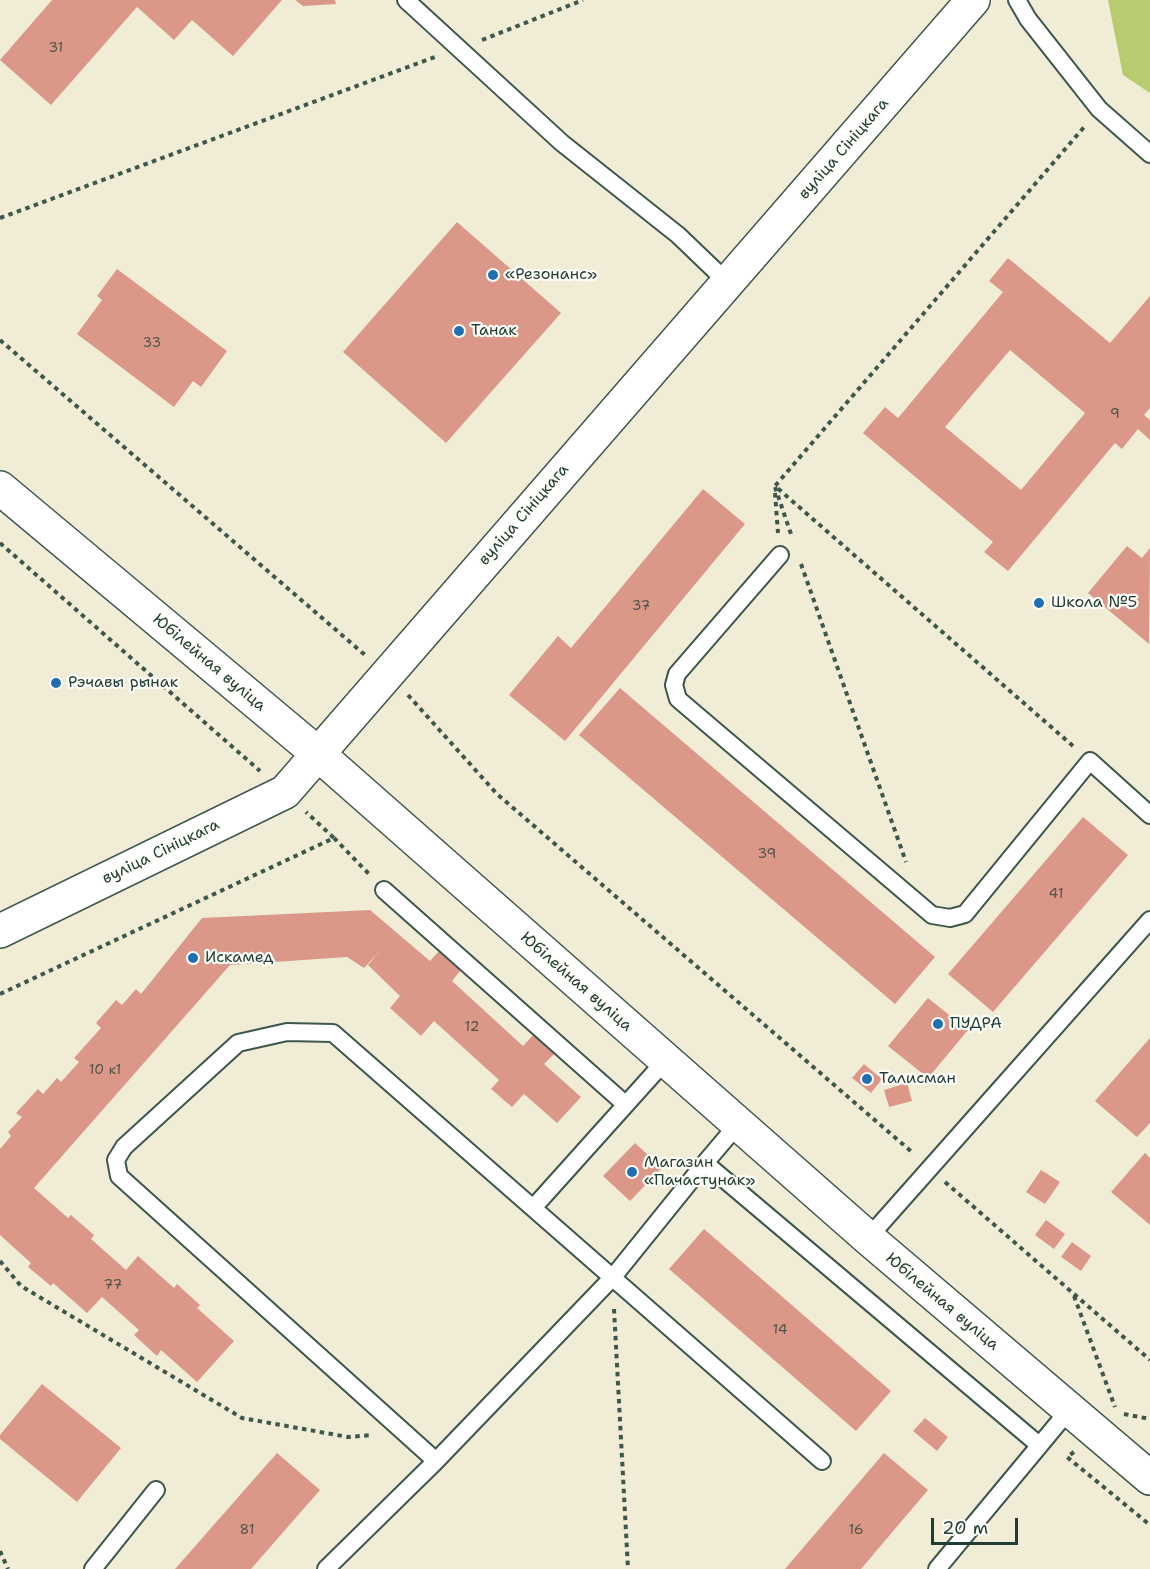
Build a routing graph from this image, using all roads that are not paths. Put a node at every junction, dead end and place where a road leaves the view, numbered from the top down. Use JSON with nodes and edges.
{"nodes":[{"id":1,"x":406,"y":0,"type":"edge"},
{"id":2,"x":973,"y":0,"type":"edge"},
{"id":3,"x":1017,"y":0,"type":"edge"},
{"id":4,"x":1150,"y":153,"type":"edge"},
{"id":5,"x":727,"y":282,"type":"junction"},
{"id":6,"x":0,"y":488,"type":"edge"},
{"id":7,"x":780,"y":555,"type":"road end"},
{"id":8,"x":317,"y":753,"type":"junction"},
{"id":9,"x":1150,"y":815,"type":"edge"},
{"id":10,"x":384,"y":890,"type":"road end"},
{"id":11,"x":1150,"y":920,"type":"edge"},
{"id":12,"x":0,"y":931,"type":"edge"},
{"id":13,"x":665,"y":1061,"type":"junction"},
{"id":14,"x":626,"y":1104,"type":"junction"},
{"id":15,"x":738,"y":1124,"type":"junction"},
{"id":16,"x":705,"y":1163,"type":"junction"},
{"id":17,"x":533,"y":1208,"type":"junction"},
{"id":18,"x":868,"y":1238,"type":"junction"},
{"id":19,"x":613,"y":1277,"type":"junction"},
{"id":20,"x":1069,"y":1410,"type":"junction"},
{"id":21,"x":1039,"y":1445,"type":"junction"},
{"id":22,"x":436,"y":1461,"type":"junction"},
{"id":23,"x":822,"y":1461,"type":"dead end"},
{"id":24,"x":1150,"y":1478,"type":"edge"},
{"id":25,"x":156,"y":1490,"type":"dead end"},
{"id":26,"x":93,"y":1569,"type":"edge"},
{"id":27,"x":326,"y":1569,"type":"edge"},
{"id":28,"x":937,"y":1569,"type":"edge"}],
"edges":[{"from":1,"to":5,"type":"lane"},
{"from":2,"to":5,"type":"street","name":"вуліца Сініцкага"},
{"from":3,"to":4,"type":"lane"},
{"from":5,"to":8,"type":"street","name":"вуліца Сініцкага"},
{"from":6,"to":8,"type":"street","name":"Юбілейная вуліца"},
{"from":7,"to":9,"type":"lane"},
{"from":8,"to":12,"type":"street","name":"вуліца Сініцкага"},
{"from":8,"to":13,"type":"street","name":"Юбілейная вуліца"},
{"from":10,"to":14,"type":"lane"},
{"from":11,"to":18,"type":"lane"},
{"from":13,"to":14,"type":"lane"},
{"from":13,"to":15,"type":"street","name":"Юбілейная вуліца"},
{"from":14,"to":17,"type":"lane"},
{"from":15,"to":16,"type":"lane"},
{"from":15,"to":18,"type":"street","name":"Юбілейная вуліца"},
{"from":16,"to":19,"type":"lane"},
{"from":16,"to":21,"type":"lane"},
{"from":17,"to":19,"type":"lane"},
{"from":17,"to":22,"type":"lane"},
{"from":18,"to":20,"type":"street","name":"Юбілейная вуліца"},
{"from":19,"to":22,"type":"lane"},
{"from":19,"to":23,"type":"lane"},
{"from":20,"to":21,"type":"lane"},
{"from":20,"to":24,"type":"street","name":"Юбілейная вуліца"},
{"from":21,"to":28,"type":"lane"},
{"from":22,"to":27,"type":"lane"},
{"from":25,"to":26,"type":"lane"}]}
